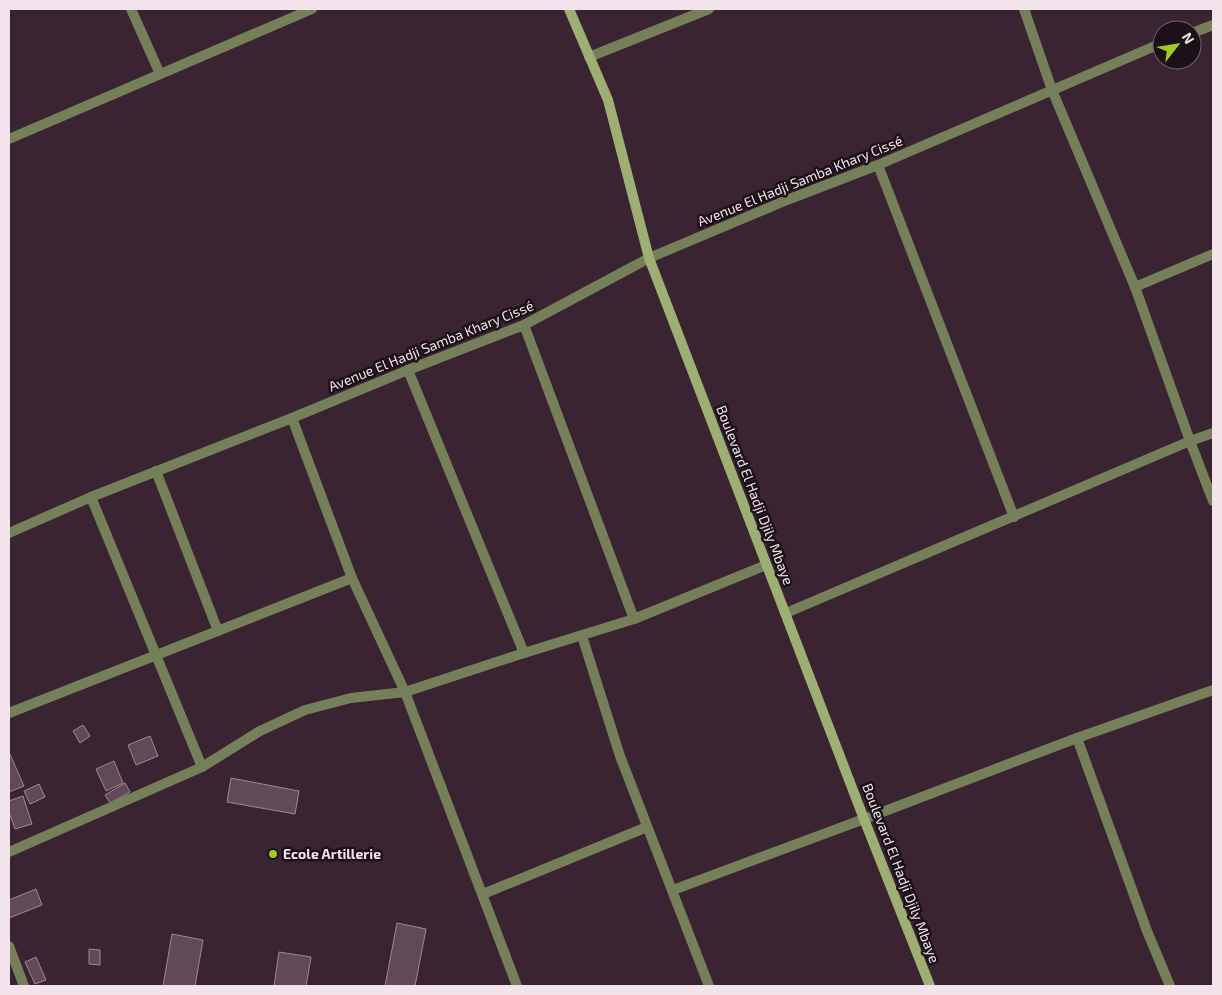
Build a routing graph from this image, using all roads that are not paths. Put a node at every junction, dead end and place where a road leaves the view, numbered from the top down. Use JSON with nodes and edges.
{"nodes":[{"id":1,"x":131,"y":9,"type":"edge"},
{"id":2,"x":312,"y":9,"type":"edge"},
{"id":3,"x":569,"y":9,"type":"edge"},
{"id":4,"x":709,"y":9,"type":"edge"},
{"id":5,"x":1024,"y":9,"type":"edge"},
{"id":6,"x":1152,"y":48,"type":"edge"},
{"id":7,"x":589,"y":57,"type":"junction"},
{"id":8,"x":160,"y":74,"type":"junction"},
{"id":9,"x":1052,"y":90,"type":"junction"},
{"id":10,"x":9,"y":139,"type":"edge"},
{"id":11,"x":878,"y":165,"type":"junction"},
{"id":12,"x":1213,"y":254,"type":"edge"},
{"id":13,"x":649,"y":258,"type":"junction"},
{"id":14,"x":1135,"y":287,"type":"junction"},
{"id":15,"x":524,"y":325,"type":"junction"},
{"id":16,"x":408,"y":370,"type":"junction"},
{"id":17,"x":292,"y":418,"type":"junction"},
{"id":18,"x":1213,"y":433,"type":"edge"},
{"id":19,"x":1190,"y":441,"type":"junction"},
{"id":20,"x":156,"y":471,"type":"junction"},
{"id":21,"x":91,"y":497,"type":"junction"},
{"id":22,"x":1213,"y":501,"type":"edge"},
{"id":23,"x":1014,"y":517,"type":"junction"},
{"id":24,"x":9,"y":533,"type":"edge"},
{"id":25,"x":766,"y":564,"type":"junction"},
{"id":26,"x":352,"y":578,"type":"junction"},
{"id":27,"x":786,"y":613,"type":"junction"},
{"id":28,"x":634,"y":619,"type":"junction"},
{"id":29,"x":218,"y":631,"type":"junction"},
{"id":30,"x":582,"y":636,"type":"junction"},
{"id":31,"x":524,"y":653,"type":"junction"},
{"id":32,"x":157,"y":656,"type":"junction"},
{"id":33,"x":1213,"y":690,"type":"edge"},
{"id":34,"x":405,"y":692,"type":"junction"},
{"id":35,"x":9,"y":713,"type":"edge"},
{"id":36,"x":1077,"y":738,"type":"junction"},
{"id":37,"x":202,"y":767,"type":"junction"},
{"id":38,"x":864,"y":820,"type":"junction"},
{"id":39,"x":648,"y":827,"type":"junction"},
{"id":40,"x":9,"y":852,"type":"edge"},
{"id":41,"x":673,"y":890,"type":"junction"},
{"id":42,"x":483,"y":894,"type":"junction"},
{"id":43,"x":9,"y":946,"type":"edge"},
{"id":44,"x":24,"y":986,"type":"edge"},
{"id":45,"x":517,"y":986,"type":"edge"},
{"id":46,"x":709,"y":986,"type":"edge"},
{"id":47,"x":930,"y":986,"type":"edge"},
{"id":48,"x":1170,"y":986,"type":"edge"}],
"edges":[{"from":1,"to":8,"type":"street"},
{"from":2,"to":8,"type":"street"},
{"from":3,"to":7,"type":"main road","name":"Boulevard El Hadji Djily Mbaye"},
{"from":4,"to":7,"type":"street"},
{"from":5,"to":9,"type":"street"},
{"from":6,"to":9,"type":"street","name":"Avenue El Hadji Samba Khary Cissé"},
{"from":7,"to":13,"type":"main road","name":"Boulevard El Hadji Djily Mbaye"},
{"from":8,"to":10,"type":"street"},
{"from":9,"to":11,"type":"street","name":"Avenue El Hadji Samba Khary Cissé"},
{"from":9,"to":14,"type":"street"},
{"from":11,"to":13,"type":"street","name":"Avenue El Hadji Samba Khary Cissé"},
{"from":11,"to":23,"type":"street"},
{"from":12,"to":14,"type":"street"},
{"from":13,"to":15,"type":"street","name":"Avenue El Hadji Samba Khary Cissé"},
{"from":13,"to":25,"type":"main road","name":"Boulevard El Hadji Djily Mbaye"},
{"from":14,"to":19,"type":"street"},
{"from":15,"to":16,"type":"street","name":"Avenue El Hadji Samba Khary Cissé"},
{"from":15,"to":28,"type":"street"},
{"from":16,"to":17,"type":"street","name":"Avenue El Hadji Samba Khary Cissé"},
{"from":16,"to":31,"type":"street"},
{"from":17,"to":20,"type":"street","name":"Avenue El Hadji Samba Khary Cissé"},
{"from":17,"to":26,"type":"street"},
{"from":18,"to":19,"type":"street"},
{"from":19,"to":22,"type":"street"},
{"from":19,"to":23,"type":"street"},
{"from":20,"to":21,"type":"street","name":"Avenue El Hadji Samba Khary Cissé"},
{"from":20,"to":29,"type":"street"},
{"from":21,"to":24,"type":"street","name":"Avenue El Hadji Samba Khary Cissé"},
{"from":21,"to":32,"type":"street"},
{"from":23,"to":27,"type":"street"},
{"from":25,"to":27,"type":"main road","name":"Boulevard El Hadji Djily Mbaye"},
{"from":25,"to":28,"type":"street"},
{"from":26,"to":29,"type":"street"},
{"from":26,"to":34,"type":"street"},
{"from":27,"to":38,"type":"main road","name":"Boulevard El Hadji Djily Mbaye"},
{"from":28,"to":30,"type":"street"},
{"from":29,"to":32,"type":"street"},
{"from":30,"to":31,"type":"street"},
{"from":30,"to":39,"type":"street"},
{"from":31,"to":34,"type":"street"},
{"from":32,"to":35,"type":"street"},
{"from":32,"to":37,"type":"street"},
{"from":33,"to":36,"type":"street"},
{"from":34,"to":37,"type":"street"},
{"from":34,"to":42,"type":"street"},
{"from":36,"to":38,"type":"street"},
{"from":36,"to":48,"type":"street"},
{"from":37,"to":40,"type":"street"},
{"from":38,"to":41,"type":"street"},
{"from":38,"to":47,"type":"main road","name":"Boulevard El Hadji Djily Mbaye"},
{"from":39,"to":41,"type":"street"},
{"from":39,"to":42,"type":"street"},
{"from":41,"to":46,"type":"street"},
{"from":42,"to":45,"type":"street"},
{"from":43,"to":44,"type":"street"}]}
